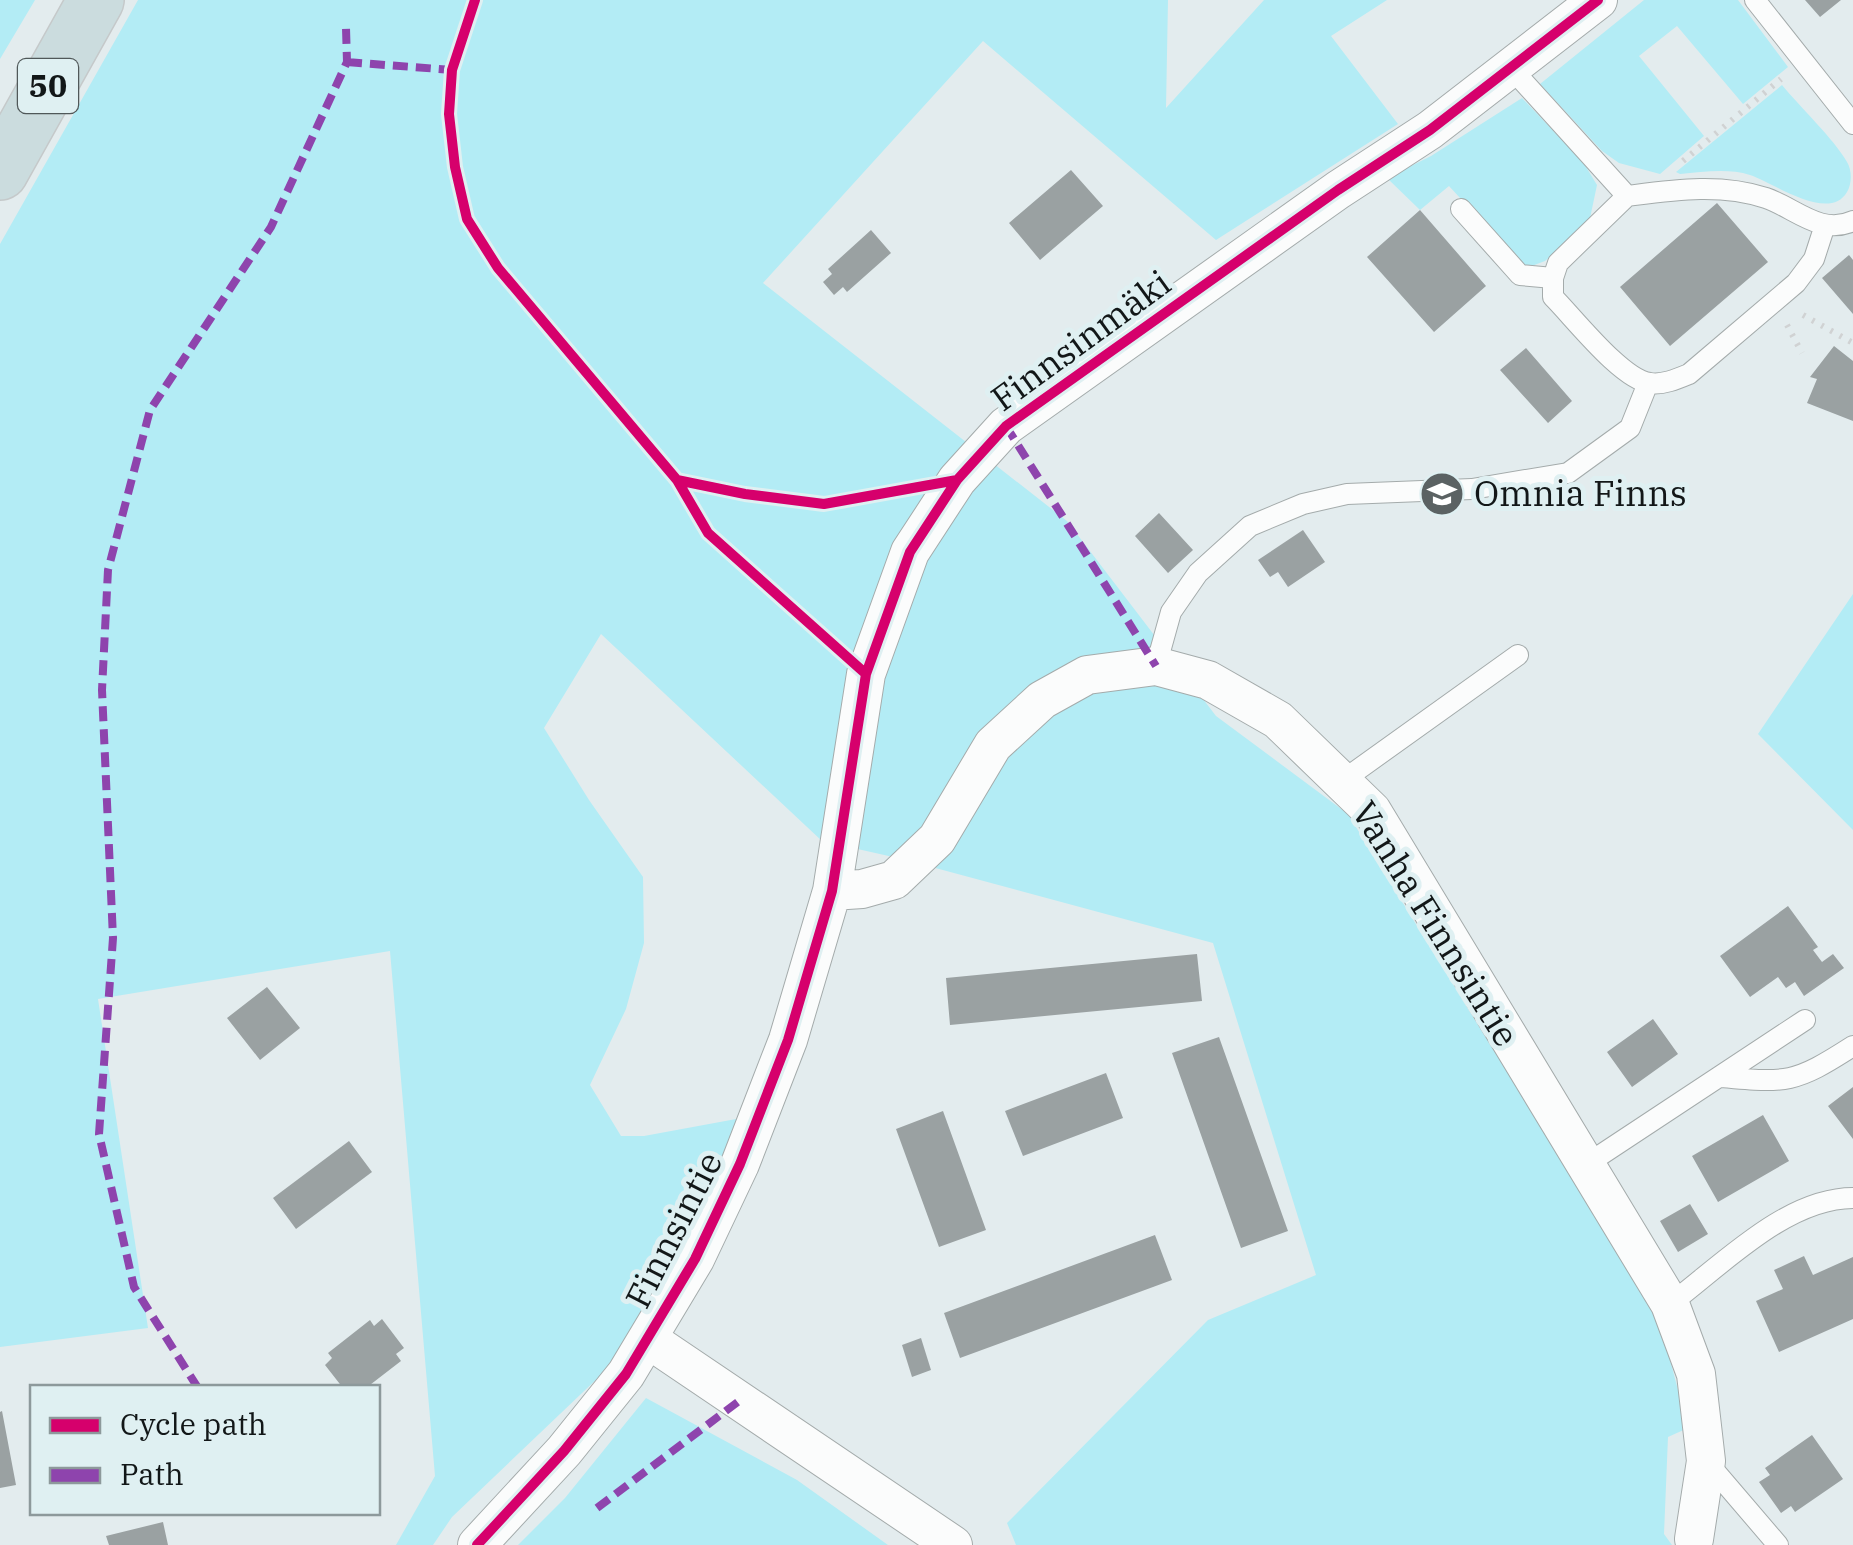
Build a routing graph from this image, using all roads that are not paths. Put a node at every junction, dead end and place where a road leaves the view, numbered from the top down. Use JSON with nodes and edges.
{"nodes":[{"id":1,"x":96,"y":0,"type":"edge"},
{"id":2,"x":1598,"y":0,"type":"edge"},
{"id":3,"x":1755,"y":0,"type":"edge"},
{"id":4,"x":1510,"y":67,"type":"junction"},
{"id":5,"x":1853,"y":124,"type":"edge"},
{"id":6,"x":0,"y":172,"type":"edge"},
{"id":7,"x":1635,"y":195,"type":"junction"},
{"id":8,"x":1461,"y":209,"type":"dead end"},
{"id":9,"x":1853,"y":221,"type":"edge"},
{"id":10,"x":1825,"y":225,"type":"junction"},
{"id":11,"x":1553,"y":278,"type":"junction"},
{"id":12,"x":1648,"y":383,"type":"junction"},
{"id":13,"x":1518,"y":655,"type":"dead end"},
{"id":14,"x":1156,"y":666,"type":"junction"},
{"id":15,"x":1342,"y":781,"type":"junction"},
{"id":16,"x":832,"y":891,"type":"junction"},
{"id":17,"x":1805,"y":1020,"type":"dead end"},
{"id":18,"x":1853,"y":1046,"type":"edge"},
{"id":19,"x":1718,"y":1078,"type":"junction"},
{"id":20,"x":1584,"y":1166,"type":"junction"},
{"id":21,"x":1853,"y":1198,"type":"edge"},
{"id":22,"x":1670,"y":1304,"type":"junction"},
{"id":23,"x":648,"y":1340,"type":"junction"},
{"id":24,"x":1706,"y":1461,"type":"junction"},
{"id":25,"x":1694,"y":1539,"type":"dead end"},
{"id":26,"x":476,"y":1545,"type":"edge"},
{"id":27,"x":953,"y":1545,"type":"edge"},
{"id":28,"x":1778,"y":1545,"type":"edge"}],
"edges":[{"from":1,"to":6,"type":"highway","number":"50"},
{"from":2,"to":4,"type":"street","name":"Finnsinmäki"},
{"from":3,"to":5,"type":"lane"},
{"from":4,"to":7,"type":"lane"},
{"from":4,"to":16,"type":"street","name":"Finnsinmäki"},
{"from":7,"to":10,"type":"lane"},
{"from":7,"to":11,"type":"lane"},
{"from":8,"to":11,"type":"lane"},
{"from":9,"to":10,"type":"lane"},
{"from":10,"to":12,"type":"lane"},
{"from":11,"to":12,"type":"lane"},
{"from":12,"to":14,"type":"lane"},
{"from":13,"to":15,"type":"lane"},
{"from":14,"to":15,"type":"street","name":"Vanha Finnsintie"},
{"from":14,"to":16,"type":"street","name":"Vanha Finnsintie"},
{"from":15,"to":20,"type":"street","name":"Vanha Finnsintie"},
{"from":16,"to":23,"type":"street","name":"Finnsintie"},
{"from":17,"to":19,"type":"lane"},
{"from":18,"to":19,"type":"lane"},
{"from":19,"to":20,"type":"lane"},
{"from":20,"to":22,"type":"street","name":"Vanha Finnsintie"},
{"from":21,"to":22,"type":"lane"},
{"from":22,"to":24,"type":"street","name":"Vanha Finnsintie"},
{"from":23,"to":26,"type":"street","name":"Finnsintie"},
{"from":23,"to":27,"type":"street"},
{"from":24,"to":25,"type":"street","name":"Vanha Finnsintie"},
{"from":24,"to":28,"type":"lane"}]}
